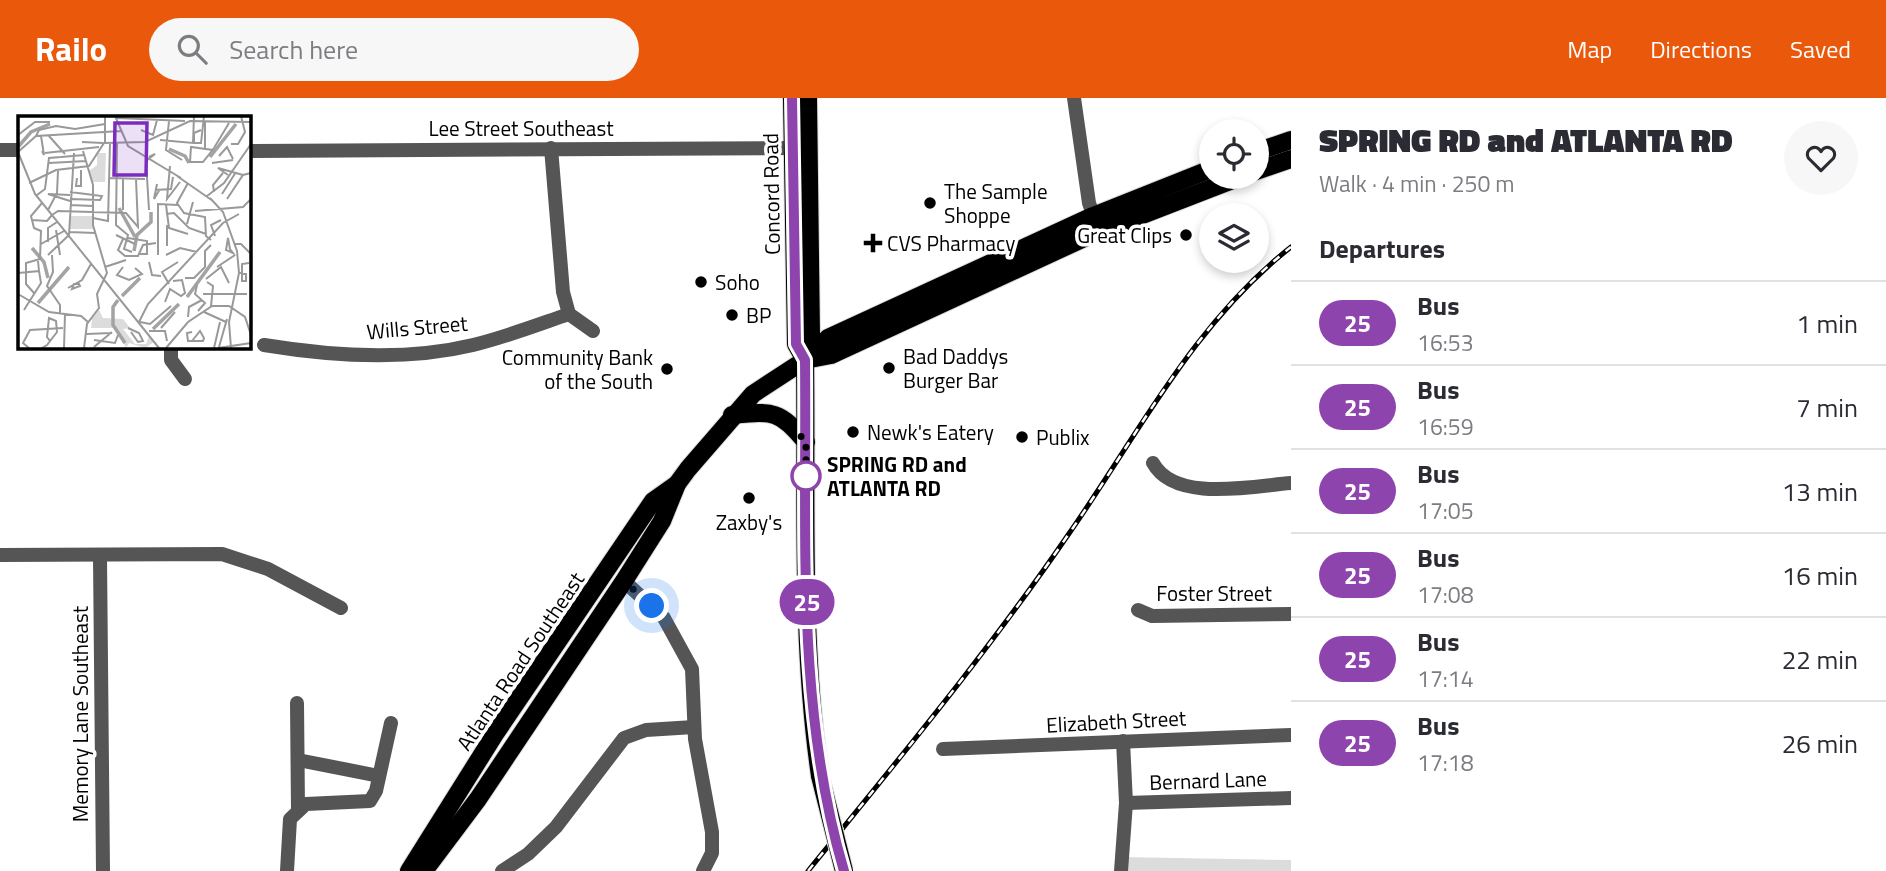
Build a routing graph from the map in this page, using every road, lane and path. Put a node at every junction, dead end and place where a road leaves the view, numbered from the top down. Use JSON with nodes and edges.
{"nodes":[{"id":1,"x":792,"y":98,"type":"edge"},
{"id":2,"x":808,"y":98,"type":"edge"},
{"id":3,"x":1074,"y":98,"type":"edge"},
{"id":4,"x":1291,"y":140,"type":"edge"},
{"id":5,"x":551,"y":148,"type":"junction"},
{"id":6,"x":793,"y":148,"type":"junction"},
{"id":7,"x":1269,"y":148,"type":"edge"},
{"id":8,"x":0,"y":150,"type":"edge"},
{"id":9,"x":18,"y":150,"type":"edge"},
{"id":10,"x":250,"y":151,"type":"edge"},
{"id":11,"x":1291,"y":159,"type":"edge"},
{"id":12,"x":1269,"y":167,"type":"edge"},
{"id":13,"x":1199,"y":175,"type":"edge"},
{"id":14,"x":1203,"y":189,"type":"edge"},
{"id":15,"x":1097,"y":223,"type":"junction"},
{"id":16,"x":810,"y":307,"type":"junction"},
{"id":17,"x":569,"y":314,"type":"junction"},
{"id":18,"x":862,"y":322,"type":"junction"},
{"id":19,"x":593,"y":331,"type":"dead end"},
{"id":20,"x":264,"y":345,"type":"dead end"},
{"id":21,"x":171,"y":348,"type":"edge"},
{"id":22,"x":805,"y":360,"type":"junction"},
{"id":23,"x":185,"y":379,"type":"dead end"},
{"id":24,"x":732,"y":415,"type":"junction"},
{"id":25,"x":806,"y":442,"type":"junction"},
{"id":26,"x":1153,"y":463,"type":"dead end"},
{"id":27,"x":1291,"y":483,"type":"edge"},
{"id":28,"x":677,"y":484,"type":"junction"},
{"id":29,"x":0,"y":555,"type":"edge"},
{"id":30,"x":100,"y":557,"type":"junction"},
{"id":31,"x":624,"y":590,"type":"junction"},
{"id":32,"x":341,"y":608,"type":"dead end"},
{"id":33,"x":1138,"y":610,"type":"dead end"},
{"id":34,"x":1291,"y":614,"type":"edge"},
{"id":35,"x":559,"y":642,"type":"junction"},
{"id":36,"x":297,"y":704,"type":"dead end"},
{"id":37,"x":540,"y":704,"type":"junction"},
{"id":38,"x":391,"y":723,"type":"dead end"},
{"id":39,"x":694,"y":727,"type":"junction"},
{"id":40,"x":1291,"y":735,"type":"edge"},
{"id":41,"x":1123,"y":741,"type":"junction"},
{"id":42,"x":943,"y":749,"type":"dead end"},
{"id":43,"x":298,"y":760,"type":"junction"},
{"id":44,"x":379,"y":776,"type":"junction"},
{"id":45,"x":1291,"y":798,"type":"edge"},
{"id":46,"x":1126,"y":803,"type":"junction"},
{"id":47,"x":298,"y":809,"type":"junction"},
{"id":48,"x":103,"y":871,"type":"edge"},
{"id":49,"x":287,"y":871,"type":"edge"},
{"id":50,"x":409,"y":871,"type":"edge"},
{"id":51,"x":424,"y":871,"type":"edge"},
{"id":52,"x":502,"y":871,"type":"edge"},
{"id":53,"x":703,"y":871,"type":"edge"},
{"id":54,"x":844,"y":871,"type":"edge"},
{"id":55,"x":1121,"y":871,"type":"edge"}],
"edges":[{"from":1,"to":6,"type":"main road","name":"Concord Road"},
{"from":2,"to":16,"type":"main road","name":"Concord Road"},
{"from":3,"to":15,"type":"street"},
{"from":4,"to":7,"type":"main road"},
{"from":5,"to":6,"type":"street","name":"Lee Street Southeast"},
{"from":5,"to":10,"type":"street","name":"Lee Street Southeast"},
{"from":5,"to":17,"type":"street"},
{"from":6,"to":22,"type":"main road","name":"Concord Road"},
{"from":8,"to":9,"type":"street"},
{"from":11,"to":12,"type":"main road"},
{"from":13,"to":15,"type":"main road","name":"Atlanta Road Southeast"},
{"from":14,"to":15,"type":"main road","name":"Atlanta Road Southeast"},
{"from":15,"to":18,"type":"main road","name":"Atlanta Road Southeast"},
{"from":15,"to":22,"type":"main road","name":"Atlanta Road Southeast"},
{"from":16,"to":18,"type":"main road"},
{"from":16,"to":22,"type":"main road","name":"Concord Road"},
{"from":17,"to":19,"type":"street"},
{"from":17,"to":20,"type":"street","name":"Wills Street"},
{"from":18,"to":22,"type":"main road","name":"Atlanta Road Southeast"},
{"from":21,"to":23,"type":"street"},
{"from":22,"to":24,"type":"main road","name":"Atlanta Road Southeast"},
{"from":22,"to":25,"type":"main road"},
{"from":24,"to":25,"type":"main road"},
{"from":24,"to":28,"type":"main road","name":"Atlanta Road Southeast"},
{"from":25,"to":54,"type":"main road","bridge":true},
{"from":26,"to":27,"type":"street"},
{"from":28,"to":31,"type":"main road","name":"Atlanta Road Southeast"},
{"from":28,"to":35,"type":"main road","name":"Atlanta Road Southeast"},
{"from":29,"to":30,"type":"street"},
{"from":30,"to":32,"type":"street"},
{"from":30,"to":48,"type":"street","name":"Memory Lane Southeast"},
{"from":31,"to":37,"type":"main road","name":"Atlanta Road Southeast"},
{"from":31,"to":39,"type":"street"},
{"from":33,"to":34,"type":"street","name":"Foster Street"},
{"from":35,"to":37,"type":"main road"},
{"from":35,"to":50,"type":"main road","name":"Atlanta Road Southeast"},
{"from":36,"to":43,"type":"street"},
{"from":37,"to":51,"type":"main road","name":"Atlanta Road Southeast"},
{"from":38,"to":44,"type":"street"},
{"from":39,"to":52,"type":"street"},
{"from":39,"to":53,"type":"street"},
{"from":40,"to":41,"type":"street","name":"Elizabeth Street"},
{"from":41,"to":42,"type":"street","name":"Elizabeth Street"},
{"from":41,"to":46,"type":"street"},
{"from":43,"to":44,"type":"street"},
{"from":43,"to":47,"type":"street"},
{"from":44,"to":47,"type":"street"},
{"from":45,"to":46,"type":"street","name":"Bernard Lane"},
{"from":46,"to":55,"type":"street"},
{"from":47,"to":49,"type":"street"}]}
